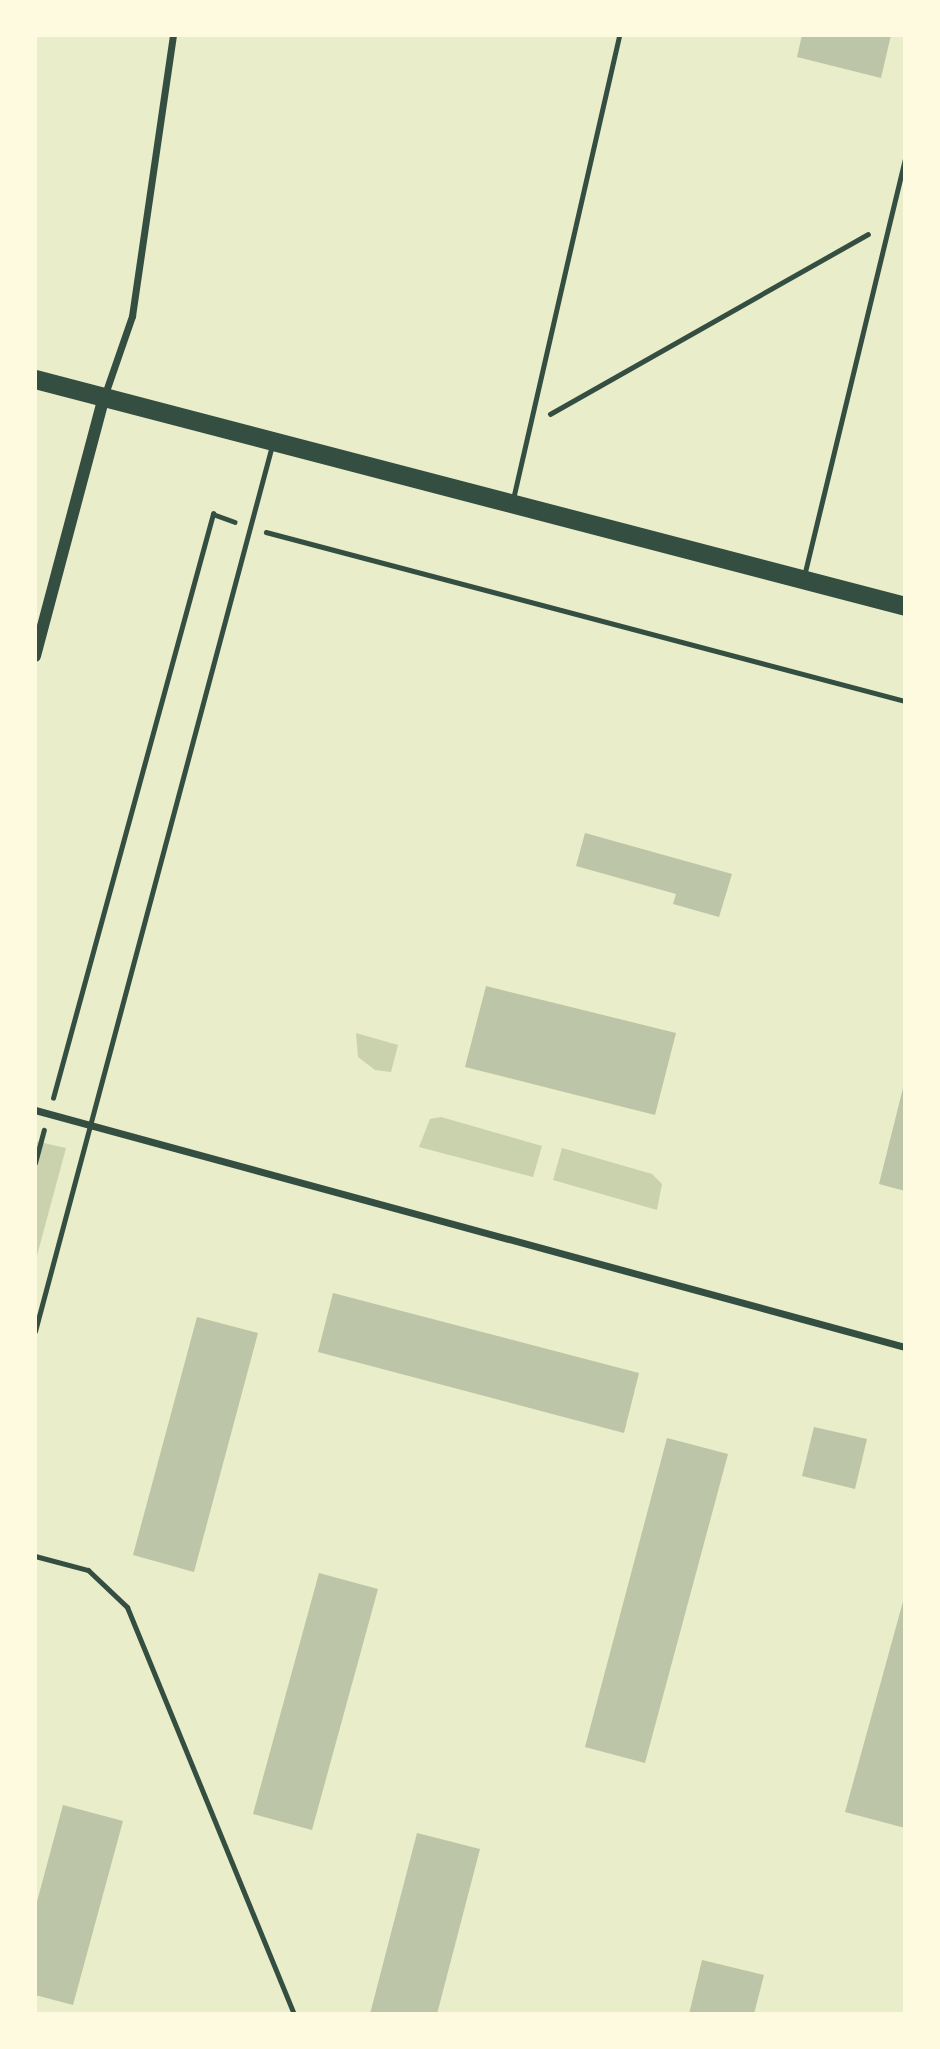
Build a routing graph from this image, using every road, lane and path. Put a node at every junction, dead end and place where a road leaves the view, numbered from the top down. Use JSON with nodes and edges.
{"nodes":[{"id":1,"x":173,"y":35,"type":"edge"},
{"id":2,"x":619,"y":35,"type":"edge"},
{"id":3,"x":905,"y":158,"type":"edge"},
{"id":4,"x":894,"y":202,"type":"junction"},
{"id":5,"x":35,"y":379,"type":"edge"},
{"id":6,"x":104,"y":397,"type":"junction"},
{"id":7,"x":534,"y":423,"type":"junction"},
{"id":8,"x":273,"y":441,"type":"junction"},
{"id":9,"x":512,"y":504,"type":"junction"},
{"id":10,"x":250,"y":528,"type":"junction"},
{"id":11,"x":803,"y":580,"type":"junction"},
{"id":12,"x":905,"y":606,"type":"edge"},
{"id":13,"x":35,"y":656,"type":"edge"},
{"id":14,"x":905,"y":701,"type":"edge"},
{"id":15,"x":35,"y":1110,"type":"edge"},
{"id":16,"x":48,"y":1114,"type":"junction"},
{"id":17,"x":90,"y":1125,"type":"junction"},
{"id":18,"x":35,"y":1163,"type":"edge"},
{"id":19,"x":35,"y":1332,"type":"edge"},
{"id":20,"x":905,"y":1347,"type":"edge"},
{"id":21,"x":35,"y":1556,"type":"edge"},
{"id":22,"x":294,"y":2014,"type":"edge"}],
"edges":[{"from":1,"to":6,"type":"street"},
{"from":2,"to":7,"type":"lane"},
{"from":3,"to":4,"type":"lane"},
{"from":4,"to":7,"type":"path"},
{"from":4,"to":11,"type":"lane"},
{"from":5,"to":6,"type":"highway"},
{"from":6,"to":8,"type":"highway"},
{"from":6,"to":13,"type":"street"},
{"from":7,"to":9,"type":"lane"},
{"from":8,"to":9,"type":"highway"},
{"from":8,"to":10,"type":"lane"},
{"from":9,"to":11,"type":"highway"},
{"from":10,"to":14,"type":"path"},
{"from":10,"to":16,"type":"path"},
{"from":10,"to":17,"type":"lane"},
{"from":11,"to":12,"type":"highway"},
{"from":15,"to":16,"type":"street"},
{"from":16,"to":17,"type":"street"},
{"from":16,"to":18,"type":"path"},
{"from":17,"to":19,"type":"lane"},
{"from":17,"to":20,"type":"street"},
{"from":21,"to":22,"type":"lane"}]}
